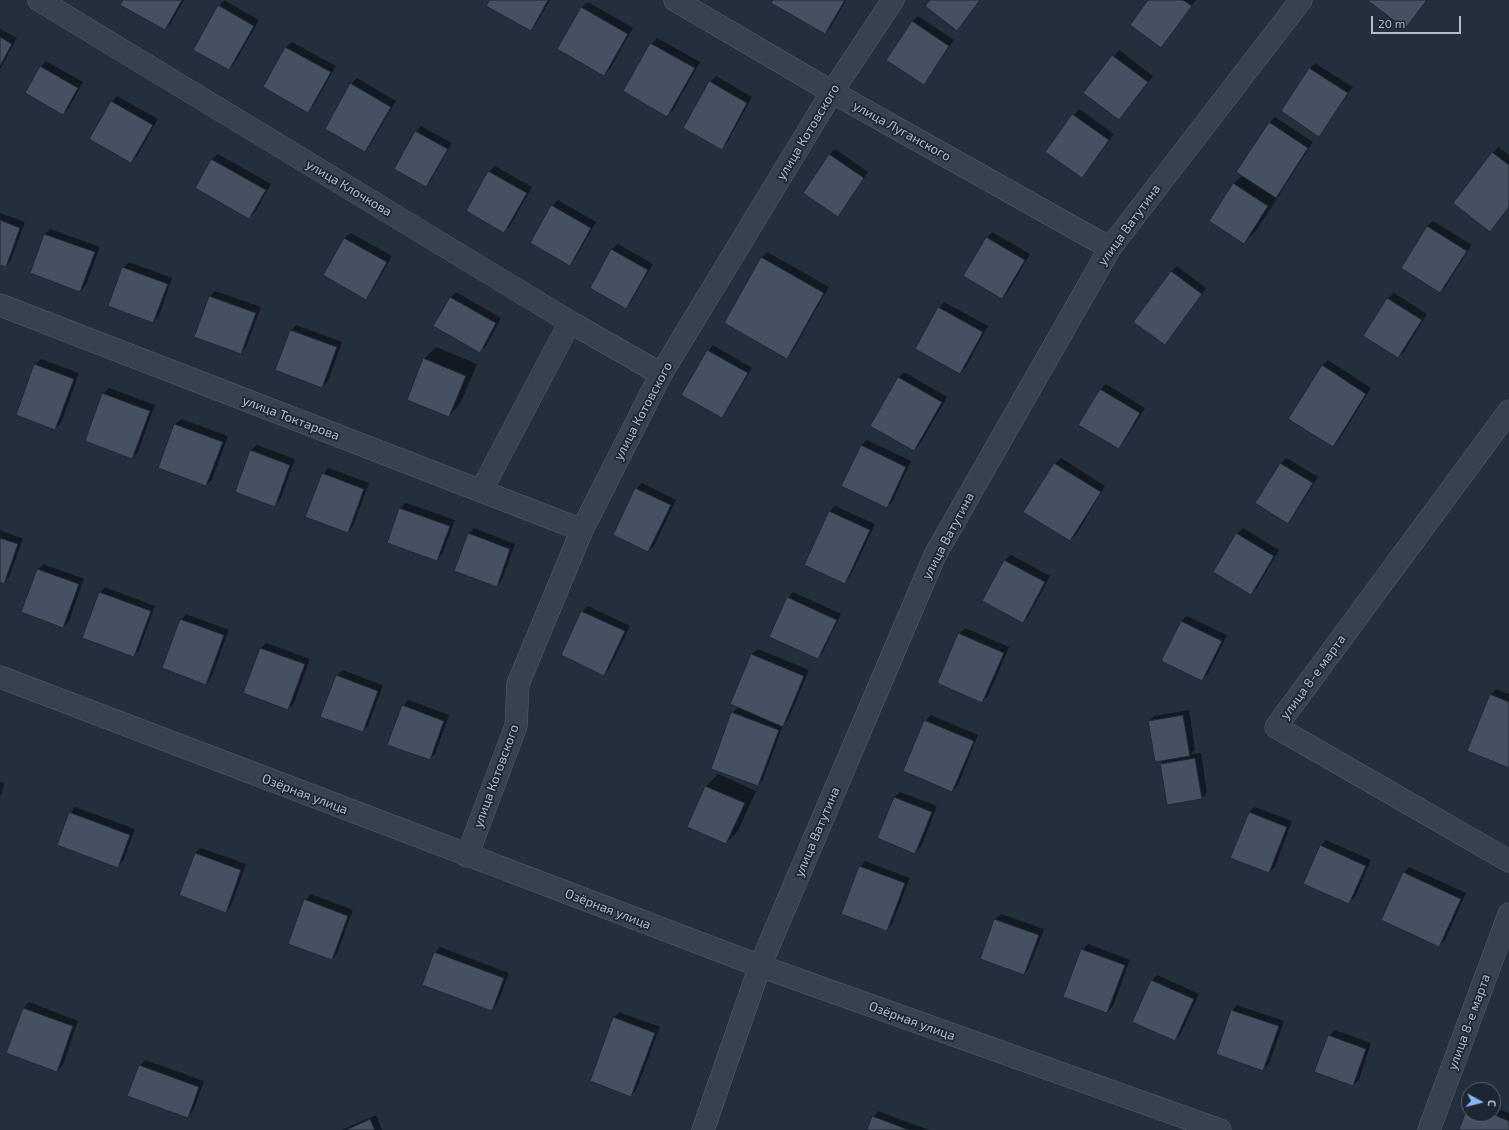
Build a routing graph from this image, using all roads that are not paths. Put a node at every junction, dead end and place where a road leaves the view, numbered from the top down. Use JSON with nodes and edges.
{"nodes":[{"id":1,"x":38,"y":0,"type":"edge"},
{"id":2,"x":675,"y":0,"type":"edge"},
{"id":3,"x":893,"y":0,"type":"edge"},
{"id":4,"x":1301,"y":0,"type":"edge"},
{"id":5,"x":832,"y":92,"type":"junction"},
{"id":6,"x":1110,"y":248,"type":"junction"},
{"id":7,"x":0,"y":304,"type":"edge"},
{"id":8,"x":570,"y":322,"type":"junction"},
{"id":9,"x":661,"y":374,"type":"junction"},
{"id":10,"x":1509,"y":411,"type":"edge"},
{"id":11,"x":481,"y":492,"type":"junction"},
{"id":12,"x":582,"y":530,"type":"junction"},
{"id":13,"x":0,"y":677,"type":"edge"},
{"id":14,"x":467,"y":856,"type":"junction"},
{"id":15,"x":1509,"y":861,"type":"edge"},
{"id":16,"x":1509,"y":914,"type":"edge"},
{"id":17,"x":760,"y":966,"type":"junction"},
{"id":18,"x":703,"y":1130,"type":"edge"},
{"id":19,"x":1220,"y":1130,"type":"edge"},
{"id":20,"x":1429,"y":1130,"type":"edge"}],
"edges":[{"from":1,"to":8,"type":"street","name":"улица Клочкова"},
{"from":2,"to":5,"type":"street","name":"улица Луганского"},
{"from":3,"to":5,"type":"street","name":"улица Котовского"},
{"from":4,"to":6,"type":"street","name":"улица Ватутина"},
{"from":5,"to":6,"type":"street","name":"улица Луганского"},
{"from":5,"to":9,"type":"street","name":"улица Котовского"},
{"from":6,"to":17,"type":"street","name":"улица Ватутина"},
{"from":7,"to":11,"type":"street","name":"улица Токтарова"},
{"from":8,"to":9,"type":"street","name":"улица Клочкова"},
{"from":8,"to":11,"type":"street"},
{"from":9,"to":12,"type":"street","name":"улица Котовского"},
{"from":10,"to":15,"type":"street","name":"улица 8-е марта"},
{"from":11,"to":12,"type":"street","name":"улица Токтарова"},
{"from":12,"to":14,"type":"street","name":"улица Котовского"},
{"from":13,"to":14,"type":"street","name":"Озёрная улица"},
{"from":14,"to":17,"type":"street","name":"Озёрная улица"},
{"from":16,"to":20,"type":"street","name":"улица 8-е марта"},
{"from":17,"to":18,"type":"street","name":"улица Ватутина"},
{"from":17,"to":19,"type":"street","name":"Озёрная улица"}]}
